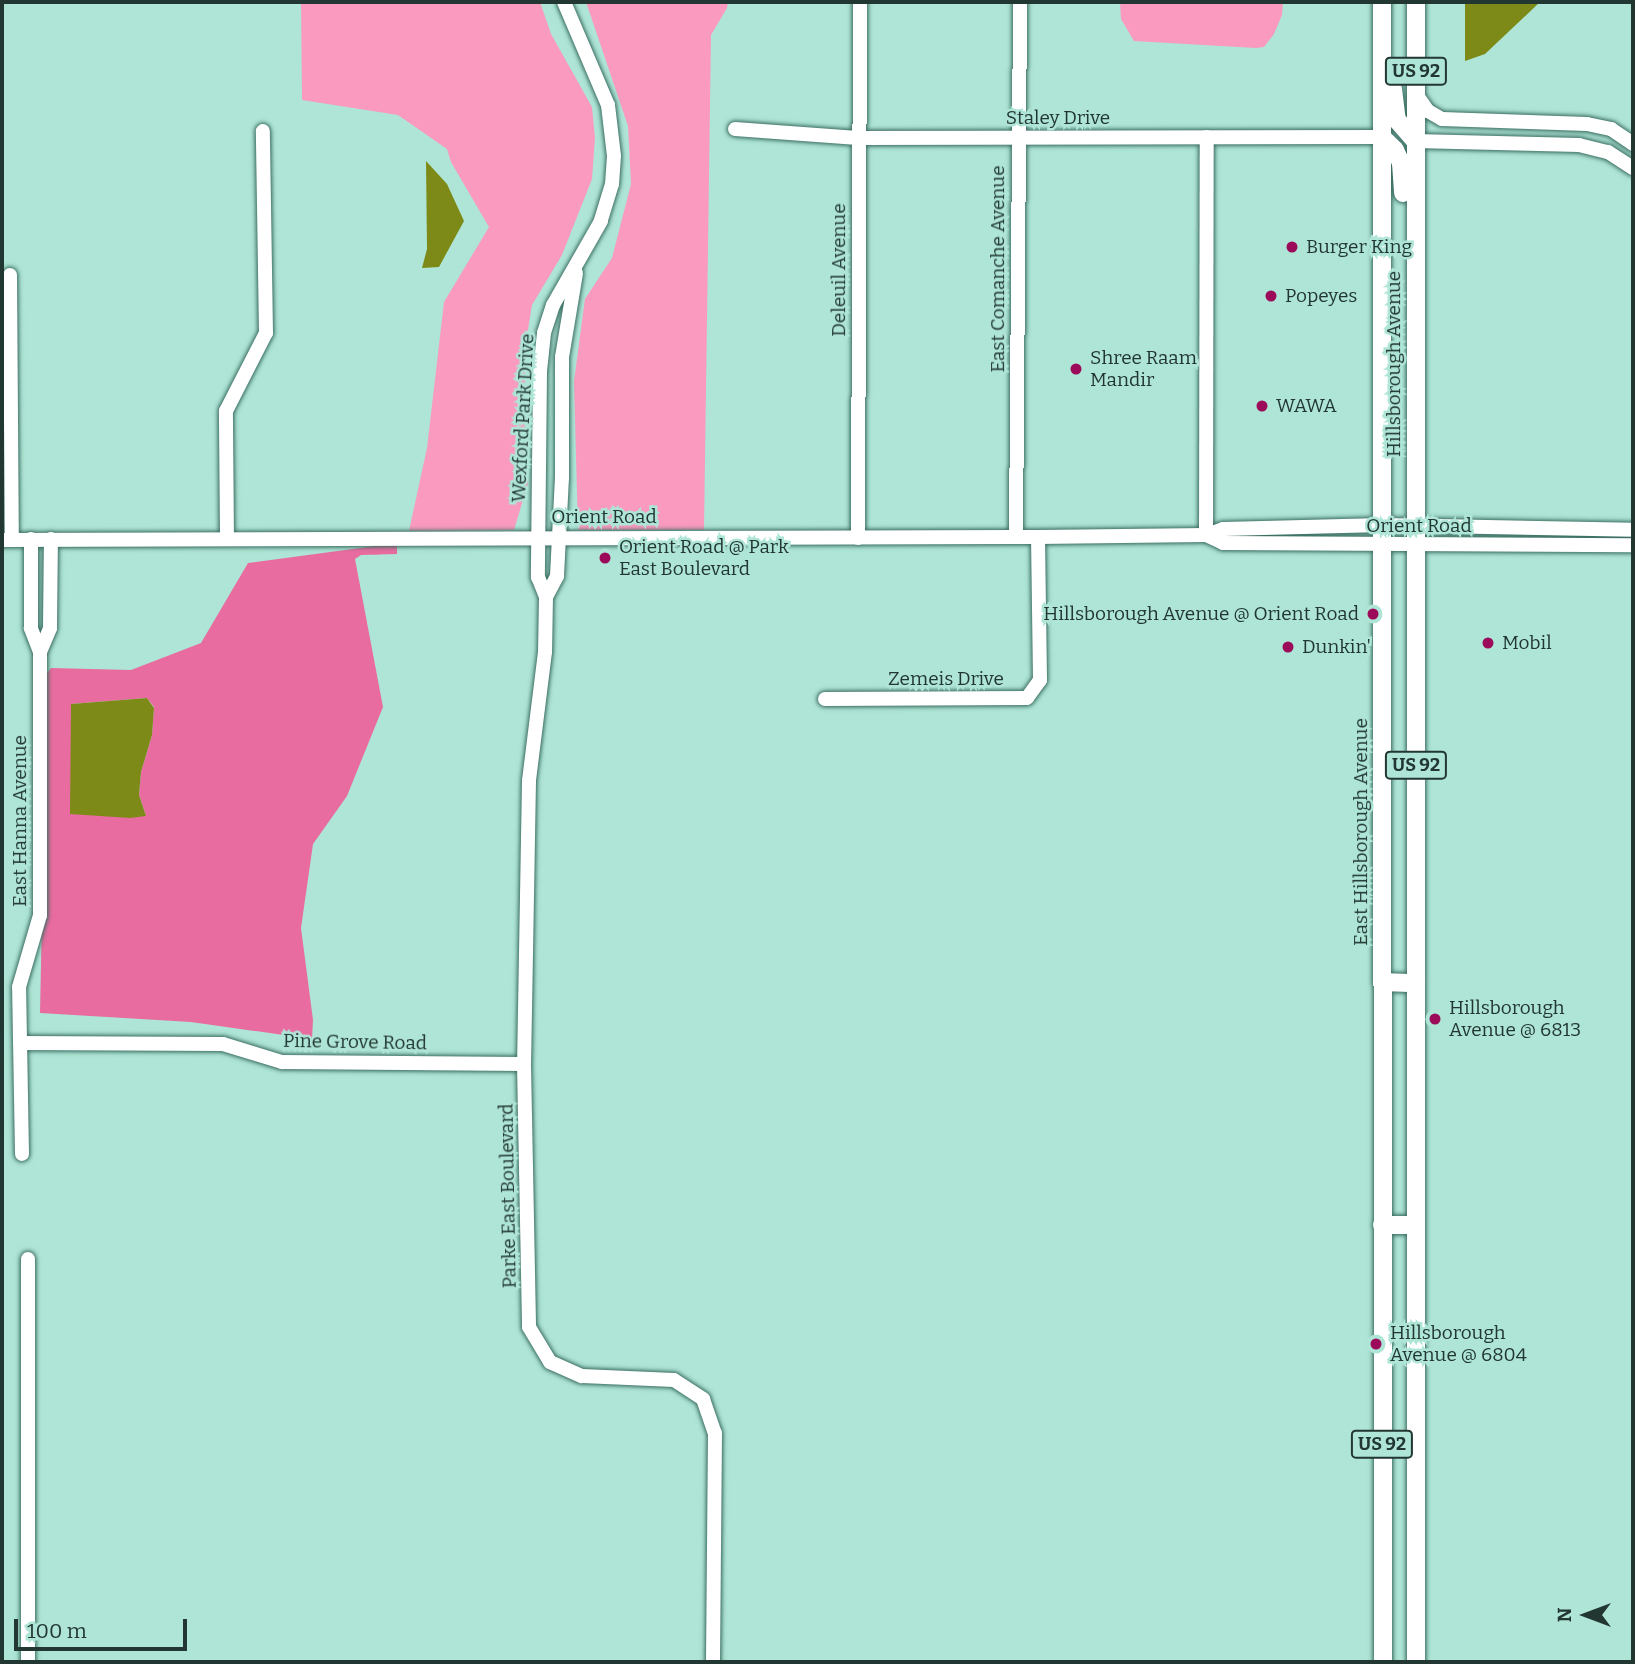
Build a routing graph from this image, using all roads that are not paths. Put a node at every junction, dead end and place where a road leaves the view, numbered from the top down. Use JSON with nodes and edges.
{"nodes":[{"id":1,"x":564,"y":2,"type":"edge"},
{"id":2,"x":860,"y":2,"type":"edge"},
{"id":3,"x":1020,"y":2,"type":"edge"},
{"id":4,"x":1383,"y":2,"type":"edge"},
{"id":5,"x":1416,"y":2,"type":"edge"},
{"id":6,"x":1416,"y":94,"type":"junction"},
{"id":7,"x":735,"y":129,"type":"dead end"},
{"id":8,"x":263,"y":131,"type":"dead end"},
{"id":9,"x":1018,"y":137,"type":"junction"},
{"id":10,"x":1208,"y":137,"type":"junction"},
{"id":11,"x":1382,"y":137,"type":"junction"},
{"id":12,"x":858,"y":138,"type":"junction"},
{"id":13,"x":1415,"y":141,"type":"junction"},
{"id":14,"x":1633,"y":144,"type":"edge"},
{"id":15,"x":1633,"y":168,"type":"edge"},
{"id":16,"x":576,"y":267,"type":"junction"},
{"id":17,"x":10,"y":275,"type":"dead end"},
{"id":18,"x":1415,"y":288,"type":"junction"},
{"id":19,"x":1383,"y":525,"type":"junction"},
{"id":20,"x":1416,"y":526,"type":"junction"},
{"id":21,"x":1633,"y":530,"type":"edge"},
{"id":22,"x":1206,"y":535,"type":"junction"},
{"id":23,"x":537,"y":536,"type":"junction"},
{"id":24,"x":560,"y":536,"type":"junction"},
{"id":25,"x":1016,"y":537,"type":"junction"},
{"id":26,"x":1038,"y":537,"type":"junction"},
{"id":27,"x":227,"y":538,"type":"junction"},
{"id":28,"x":858,"y":538,"type":"junction"},
{"id":29,"x":31,"y":539,"type":"junction"},
{"id":30,"x":51,"y":539,"type":"junction"},
{"id":31,"x":7,"y":540,"type":"edge"},
{"id":32,"x":1633,"y":545,"type":"edge"},
{"id":33,"x":1383,"y":546,"type":"junction"},
{"id":34,"x":1415,"y":546,"type":"junction"},
{"id":35,"x":546,"y":597,"type":"junction"},
{"id":36,"x":40,"y":652,"type":"junction"},
{"id":37,"x":825,"y":699,"type":"dead end"},
{"id":38,"x":1382,"y":982,"type":"junction"},
{"id":39,"x":1416,"y":983,"type":"junction"},
{"id":40,"x":20,"y":1043,"type":"junction"},
{"id":41,"x":524,"y":1064,"type":"junction"},
{"id":42,"x":22,"y":1154,"type":"dead end"},
{"id":43,"x":1381,"y":1225,"type":"junction"},
{"id":44,"x":1416,"y":1226,"type":"junction"},
{"id":45,"x":28,"y":1259,"type":"dead end"},
{"id":46,"x":28,"y":1662,"type":"edge"},
{"id":47,"x":713,"y":1662,"type":"edge"},
{"id":48,"x":1383,"y":1662,"type":"edge"},
{"id":49,"x":1416,"y":1662,"type":"edge"}],
"edges":[{"from":1,"to":16,"type":"street","name":"Wexford Park Drive"},
{"from":2,"to":12,"type":"street","name":"Deleuil Avenue"},
{"from":3,"to":9,"type":"street","name":"East Comanche Avenue"},
{"from":4,"to":11,"type":"main road","name":"East Hillsborough Avenue","number":"US 92"},
{"from":4,"to":13,"type":"main road"},
{"from":5,"to":6,"type":"main road","number":"US 92"},
{"from":6,"to":13,"type":"main road","number":"US 92"},
{"from":6,"to":14,"type":"street"},
{"from":7,"to":12,"type":"street","name":"Staley Drive"},
{"from":8,"to":27,"type":"street"},
{"from":9,"to":10,"type":"street","name":"Staley Drive"},
{"from":9,"to":12,"type":"street","name":"Staley Drive"},
{"from":9,"to":25,"type":"street","name":"East Comanche Avenue"},
{"from":10,"to":11,"type":"street","name":"Staley Drive"},
{"from":10,"to":22,"type":"street"},
{"from":11,"to":18,"type":"main road"},
{"from":11,"to":19,"type":"main road","name":"East Hillsborough Avenue","number":"US 92"},
{"from":12,"to":28,"type":"street","name":"Deleuil Avenue"},
{"from":13,"to":15,"type":"street"},
{"from":13,"to":18,"type":"main road","name":"Hillsborough Avenue","number":"US 92"},
{"from":16,"to":23,"type":"street","name":"Wexford Park Drive"},
{"from":16,"to":24,"type":"street","name":"Wexford Park Drive"},
{"from":17,"to":31,"type":"street"},
{"from":18,"to":20,"type":"main road","name":"Hillsborough Avenue","number":"US 92"},
{"from":19,"to":20,"type":"street","name":"Orient Road"},
{"from":19,"to":22,"type":"street","name":"Orient Road"},
{"from":19,"to":33,"type":"main road","name":"East Hillsborough Avenue","number":"US 92"},
{"from":20,"to":21,"type":"street","name":"Orient Road"},
{"from":20,"to":34,"type":"main road","name":"Hillsborough Avenue","number":"US 92"},
{"from":22,"to":26,"type":"street","name":"Orient Road"},
{"from":22,"to":33,"type":"street","name":"Orient Road"},
{"from":23,"to":24,"type":"street","name":"Orient Road"},
{"from":23,"to":27,"type":"street","name":"Orient Road"},
{"from":23,"to":35,"type":"street","name":"Parke East Boulevard"},
{"from":24,"to":28,"type":"street","name":"Orient Road"},
{"from":24,"to":35,"type":"street","name":"Parke East Boulevard"},
{"from":25,"to":26,"type":"street","name":"Orient Road"},
{"from":25,"to":28,"type":"street","name":"Orient Road"},
{"from":26,"to":37,"type":"street","name":"Zemeis Drive"},
{"from":27,"to":30,"type":"street","name":"Orient Road"},
{"from":29,"to":30,"type":"street","name":"Orient Road"},
{"from":29,"to":31,"type":"street","name":"Orient Road"},
{"from":29,"to":36,"type":"street","name":"East Hanna Avenue"},
{"from":30,"to":36,"type":"street","name":"East Hanna Avenue"},
{"from":32,"to":34,"type":"street","name":"Orient Road"},
{"from":33,"to":34,"type":"street","name":"Orient Road"},
{"from":33,"to":38,"type":"main road","name":"East Hillsborough Avenue","number":"US 92"},
{"from":34,"to":39,"type":"main road","number":"US 92"},
{"from":35,"to":41,"type":"street","name":"Parke East Boulevard"},
{"from":36,"to":40,"type":"street","name":"East Hanna Avenue"},
{"from":38,"to":39,"type":"main road"},
{"from":38,"to":43,"type":"main road","name":"East Hillsborough Avenue","number":"US 92"},
{"from":39,"to":44,"type":"main road","number":"US 92"},
{"from":40,"to":41,"type":"street","name":"Pine Grove Road"},
{"from":40,"to":42,"type":"street","name":"East Hanna Avenue"},
{"from":41,"to":47,"type":"street","name":"Parke East Boulevard"},
{"from":43,"to":44,"type":"main road"},
{"from":43,"to":48,"type":"main road","name":"East Hillsborough Avenue","number":"US 92"},
{"from":44,"to":49,"type":"main road","number":"US 92"},
{"from":45,"to":46,"type":"street"}]}
